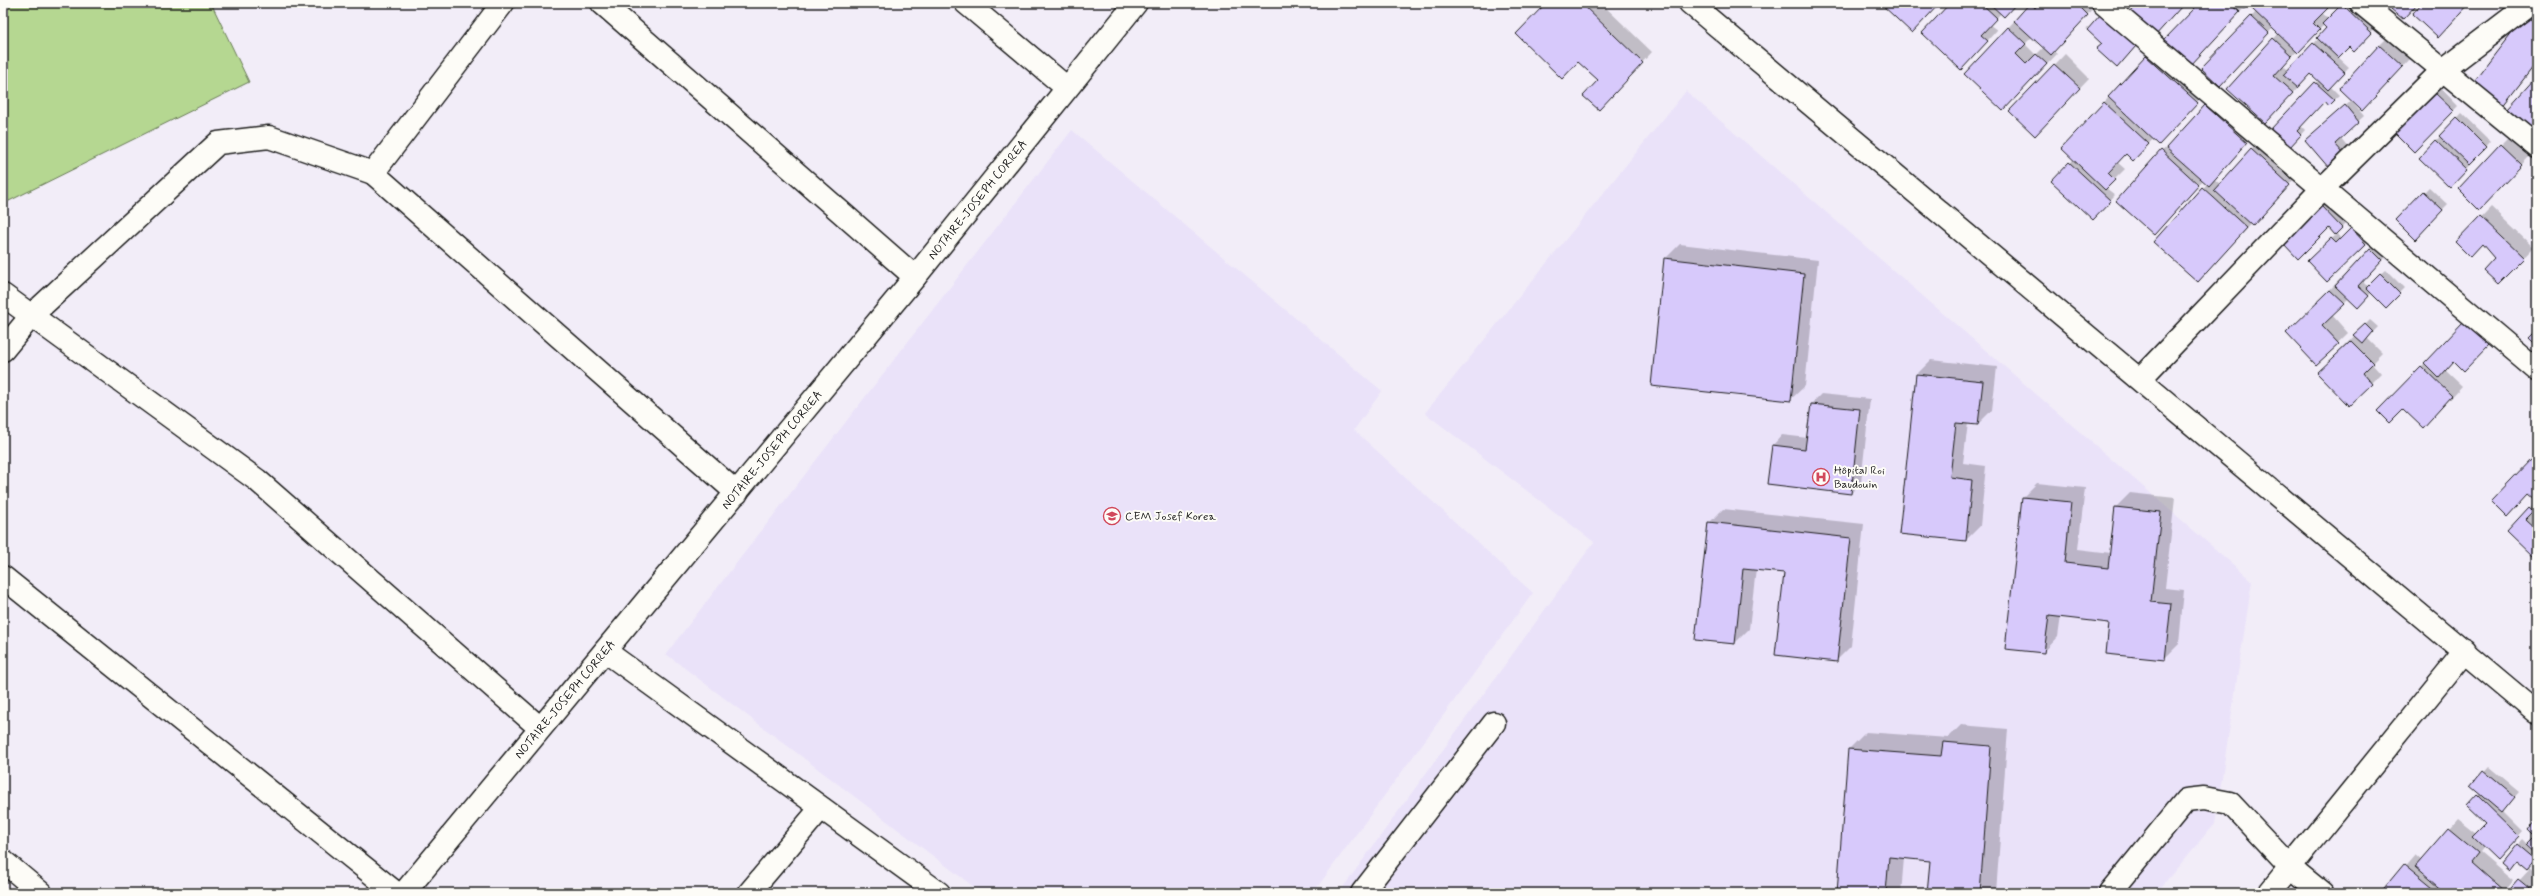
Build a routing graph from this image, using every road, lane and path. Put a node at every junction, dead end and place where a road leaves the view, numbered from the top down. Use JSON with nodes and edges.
{"nodes":[{"id":1,"x":503,"y":3,"type":"edge"},
{"id":2,"x":602,"y":3,"type":"edge"},
{"id":3,"x":966,"y":3,"type":"edge"},
{"id":4,"x":1136,"y":3,"type":"edge"},
{"id":5,"x":1690,"y":3,"type":"edge"},
{"id":6,"x":2102,"y":3,"type":"edge"},
{"id":7,"x":2361,"y":3,"type":"edge"},
{"id":8,"x":2531,"y":3,"type":"edge"},
{"id":9,"x":2442,"y":70,"type":"junction"},
{"id":10,"x":1067,"y":88,"type":"junction"},
{"id":11,"x":2537,"y":147,"type":"edge"},
{"id":12,"x":373,"y":173,"type":"junction"},
{"id":13,"x":2323,"y":188,"type":"junction"},
{"id":14,"x":915,"y":276,"type":"junction"},
{"id":15,"x":3,"y":295,"type":"edge"},
{"id":16,"x":32,"y":315,"type":"junction"},
{"id":17,"x":3,"y":350,"type":"edge"},
{"id":18,"x":2537,"y":370,"type":"edge"},
{"id":19,"x":2140,"y":379,"type":"junction"},
{"id":20,"x":737,"y":493,"type":"junction"},
{"id":21,"x":3,"y":577,"type":"edge"},
{"id":22,"x":605,"y":651,"type":"junction"},
{"id":23,"x":2465,"y":651,"type":"junction"},
{"id":24,"x":2537,"y":713,"type":"edge"},
{"id":25,"x":1494,"y":723,"type":"dead end"},
{"id":26,"x":540,"y":728,"type":"junction"},
{"id":27,"x":821,"y":808,"type":"junction"},
{"id":28,"x":3,"y":861,"type":"edge"},
{"id":29,"x":2290,"y":867,"type":"junction"},
{"id":30,"x":41,"y":893,"type":"edge"},
{"id":31,"x":396,"y":893,"type":"edge"},
{"id":32,"x":404,"y":893,"type":"edge"},
{"id":33,"x":749,"y":893,"type":"edge"},
{"id":34,"x":939,"y":893,"type":"edge"},
{"id":35,"x":1362,"y":893,"type":"edge"},
{"id":36,"x":2110,"y":893,"type":"edge"},
{"id":37,"x":2269,"y":893,"type":"edge"},
{"id":38,"x":2322,"y":893,"type":"edge"}],
"edges":[{"from":1,"to":12,"type":"street"},
{"from":2,"to":14,"type":"street"},
{"from":3,"to":10,"type":"street"},
{"from":4,"to":10,"type":"street","name":"NOTAIRE-JOSEPH CORREA"},
{"from":5,"to":19,"type":"street"},
{"from":6,"to":13,"type":"street"},
{"from":7,"to":9,"type":"street"},
{"from":8,"to":9,"type":"street"},
{"from":9,"to":11,"type":"street"},
{"from":9,"to":13,"type":"street"},
{"from":10,"to":14,"type":"street","name":"NOTAIRE-JOSEPH CORREA"},
{"from":12,"to":16,"type":"street"},
{"from":12,"to":20,"type":"street"},
{"from":13,"to":18,"type":"street"},
{"from":13,"to":19,"type":"street"},
{"from":14,"to":20,"type":"street","name":"NOTAIRE-JOSEPH CORREA"},
{"from":15,"to":16,"type":"street"},
{"from":16,"to":17,"type":"street"},
{"from":16,"to":26,"type":"street"},
{"from":19,"to":23,"type":"street"},
{"from":20,"to":22,"type":"street","name":"NOTAIRE-JOSEPH CORREA"},
{"from":21,"to":31,"type":"street"},
{"from":22,"to":26,"type":"street","name":"NOTAIRE-JOSEPH CORREA"},
{"from":22,"to":27,"type":"street"},
{"from":23,"to":24,"type":"street"},
{"from":23,"to":29,"type":"street"},
{"from":25,"to":35,"type":"street"},
{"from":26,"to":32,"type":"street","name":"NOTAIRE-JOSEPH CORREA"},
{"from":27,"to":33,"type":"street"},
{"from":27,"to":34,"type":"street"},
{"from":28,"to":30,"type":"street"},
{"from":29,"to":36,"type":"street"},
{"from":29,"to":37,"type":"street"},
{"from":29,"to":38,"type":"street"}]}
